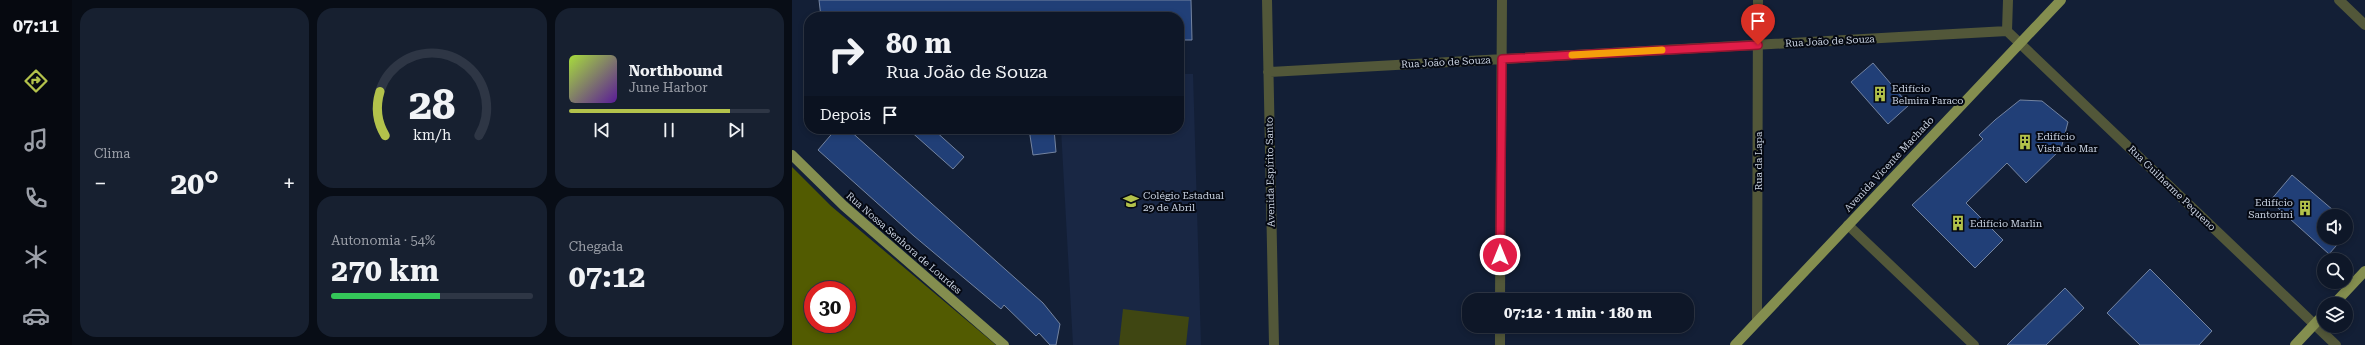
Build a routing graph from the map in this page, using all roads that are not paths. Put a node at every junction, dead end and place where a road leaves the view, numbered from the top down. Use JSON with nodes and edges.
{"nodes":[{"id":1,"x":1267,"y":0,"type":"edge"},
{"id":2,"x":1502,"y":0,"type":"edge"},
{"id":3,"x":1758,"y":0,"type":"edge"},
{"id":4,"x":2008,"y":0,"type":"edge"},
{"id":5,"x":2061,"y":0,"type":"edge"},
{"id":6,"x":2339,"y":0,"type":"edge"},
{"id":7,"x":2365,"y":25,"type":"edge"},
{"id":8,"x":2007,"y":31,"type":"junction"},
{"id":9,"x":2020,"y":43,"type":"junction"},
{"id":10,"x":1758,"y":45,"type":"junction"},
{"id":11,"x":1502,"y":59,"type":"junction"},
{"id":12,"x":1268,"y":72,"type":"junction"},
{"id":13,"x":792,"y":155,"type":"edge"},
{"id":14,"x":1848,"y":225,"type":"junction"},
{"id":15,"x":2365,"y":271,"type":"edge"},
{"id":16,"x":1500,"y":293,"type":"edge"},
{"id":17,"x":2341,"y":297,"type":"edge"},
{"id":18,"x":2317,"y":321,"type":"edge"},
{"id":19,"x":1757,"y":322,"type":"junction"},
{"id":20,"x":2314,"y":324,"type":"junction"},
{"id":21,"x":1500,"y":333,"type":"edge"},
{"id":22,"x":1004,"y":345,"type":"edge"},
{"id":23,"x":1274,"y":345,"type":"edge"},
{"id":24,"x":1500,"y":345,"type":"edge"},
{"id":25,"x":1735,"y":345,"type":"edge"},
{"id":26,"x":1974,"y":345,"type":"edge"},
{"id":27,"x":2295,"y":345,"type":"edge"},
{"id":28,"x":2336,"y":345,"type":"edge"}],
"edges":[{"from":1,"to":12,"type":"street","name":"Avenida Espírito Santo"},
{"from":2,"to":11,"type":"street"},
{"from":3,"to":10,"type":"street","name":"Rua da Lapa"},
{"from":4,"to":8,"type":"street"},
{"from":5,"to":9,"type":"main road","name":"Avenida Vicente Machado"},
{"from":6,"to":7,"type":"street"},
{"from":8,"to":9,"type":"street","name":"Rua Guilherme Pequeno"},
{"from":8,"to":10,"type":"street","name":"Rua João de Souza"},
{"from":9,"to":14,"type":"main road","name":"Avenida Vicente Machado"},
{"from":9,"to":20,"type":"street","name":"Rua Guilherme Pequeno"},
{"from":10,"to":11,"type":"street","name":"Rua João de Souza"},
{"from":10,"to":19,"type":"street","name":"Rua da Lapa"},
{"from":11,"to":12,"type":"street","name":"Rua João de Souza"},
{"from":11,"to":16,"type":"street"},
{"from":12,"to":23,"type":"street","name":"Avenida Espírito Santo"},
{"from":13,"to":22,"type":"main road","name":"Rua Nossa Senhora de Lourdes"},
{"from":14,"to":19,"type":"main road","name":"Avenida Vicente Machado"},
{"from":14,"to":26,"type":"street"},
{"from":15,"to":17,"type":"main road"},
{"from":18,"to":20,"type":"main road"},
{"from":19,"to":25,"type":"main road","name":"Avenida Vicente Machado"},
{"from":20,"to":27,"type":"main road"},
{"from":20,"to":28,"type":"street","name":"Rua Guilherme Pequeno"},
{"from":21,"to":24,"type":"street"}]}
